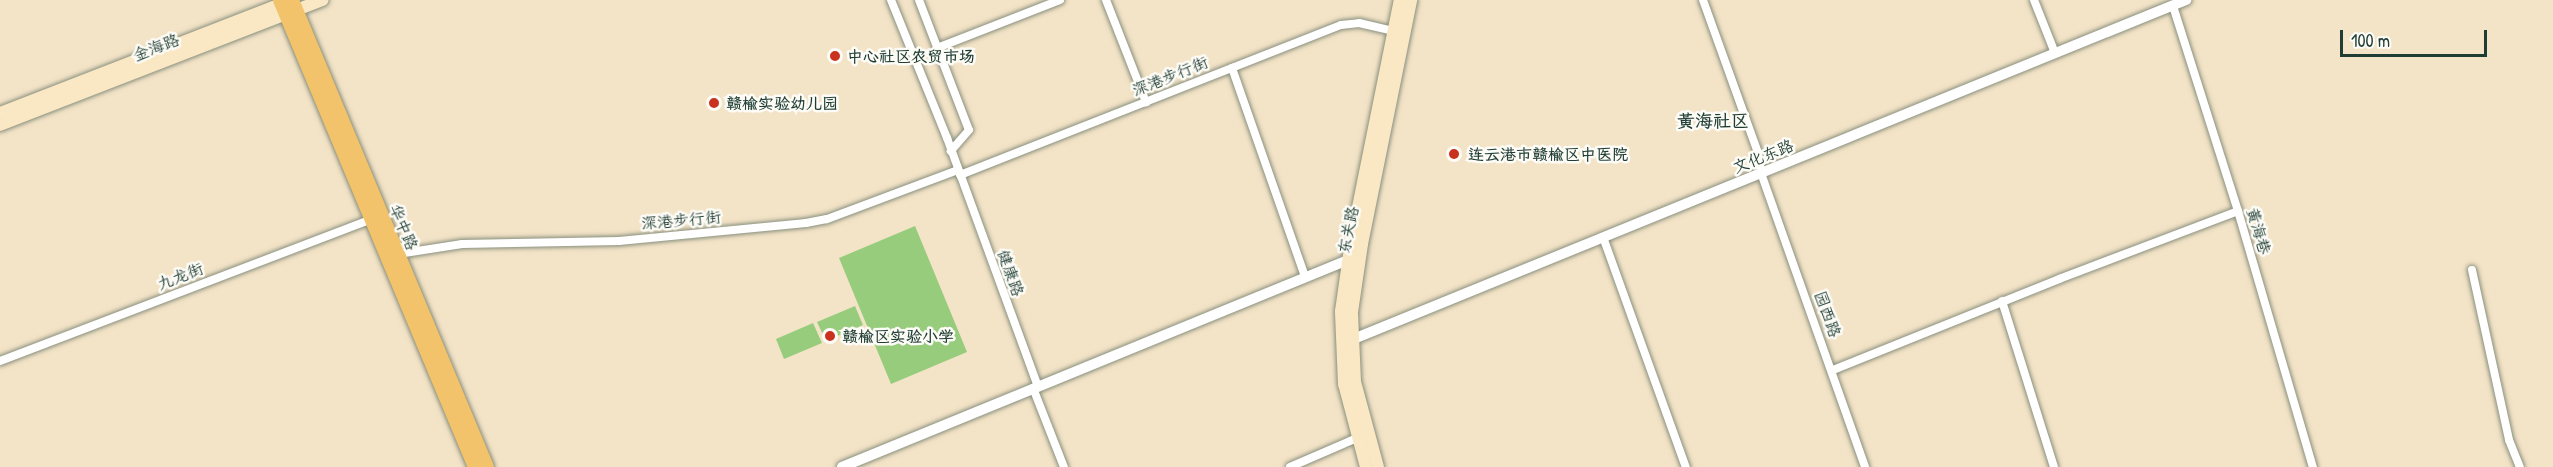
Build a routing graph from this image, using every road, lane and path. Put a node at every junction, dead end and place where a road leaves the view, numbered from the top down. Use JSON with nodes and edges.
{"nodes":[{"id":1,"x":323,"y":0,"type":"edge"},
{"id":2,"x":891,"y":0,"type":"edge"},
{"id":3,"x":919,"y":0,"type":"edge"},
{"id":4,"x":1060,"y":0,"type":"edge"},
{"id":5,"x":1106,"y":0,"type":"edge"},
{"id":6,"x":1400,"y":0,"type":"edge"},
{"id":7,"x":1412,"y":0,"type":"edge"},
{"id":8,"x":1703,"y":0,"type":"edge"},
{"id":9,"x":2034,"y":0,"type":"edge"},
{"id":10,"x":2186,"y":0,"type":"edge"},
{"id":11,"x":288,"y":5,"type":"edge"},
{"id":12,"x":2173,"y":6,"type":"junction"},
{"id":13,"x":1394,"y":31,"type":"junction"},
{"id":14,"x":937,"y":48,"type":"junction"},
{"id":15,"x":2055,"y":53,"type":"junction"},
{"id":16,"x":1232,"y":68,"type":"junction"},
{"id":17,"x":1146,"y":102,"type":"junction"},
{"id":18,"x":0,"y":113,"type":"edge"},
{"id":19,"x":0,"y":125,"type":"edge"},
{"id":20,"x":951,"y":151,"type":"junction"},
{"id":21,"x":959,"y":172,"type":"junction"},
{"id":22,"x":1761,"y":173,"type":"junction"},
{"id":23,"x":2238,"y":211,"type":"junction"},
{"id":24,"x":371,"y":219,"type":"junction"},
{"id":25,"x":1603,"y":237,"type":"junction"},
{"id":26,"x":398,"y":254,"type":"junction"},
{"id":27,"x":1348,"y":260,"type":"junction"},
{"id":28,"x":2472,"y":270,"type":"dead end"},
{"id":29,"x":1305,"y":277,"type":"junction"},
{"id":30,"x":2002,"y":301,"type":"junction"},
{"id":31,"x":1351,"y":340,"type":"junction"},
{"id":32,"x":0,"y":361,"type":"edge"},
{"id":33,"x":1833,"y":370,"type":"junction"},
{"id":34,"x":1036,"y":387,"type":"junction"},
{"id":35,"x":1357,"y":438,"type":"junction"},
{"id":36,"x":475,"y":467,"type":"edge"},
{"id":37,"x":487,"y":467,"type":"edge"},
{"id":38,"x":842,"y":467,"type":"edge"},
{"id":39,"x":1064,"y":467,"type":"edge"},
{"id":40,"x":1290,"y":467,"type":"edge"},
{"id":41,"x":1366,"y":467,"type":"edge"},
{"id":42,"x":1378,"y":467,"type":"edge"},
{"id":43,"x":1686,"y":467,"type":"edge"},
{"id":44,"x":1865,"y":467,"type":"edge"},
{"id":45,"x":2054,"y":467,"type":"edge"},
{"id":46,"x":2313,"y":467,"type":"edge"},
{"id":47,"x":2520,"y":467,"type":"edge"}],
"edges":[{"from":1,"to":11,"type":"main road","name":"金海路"},
{"from":2,"to":20,"type":"street","name":"健康路"},
{"from":3,"to":14,"type":"street"},
{"from":4,"to":14,"type":"street"},
{"from":5,"to":17,"type":"street"},
{"from":6,"to":13,"type":"main road","name":"东关路"},
{"from":7,"to":31,"type":"main road","name":"东关路"},
{"from":8,"to":22,"type":"street","name":"园西路"},
{"from":9,"to":15,"type":"street"},
{"from":10,"to":12,"type":"street","name":"文化东路"},
{"from":11,"to":18,"type":"main road","name":"金海路"},
{"from":11,"to":19,"type":"main road","name":"金海路"},
{"from":11,"to":24,"type":"main road","name":"华中路"},
{"from":11,"to":26,"type":"main road","name":"华中路"},
{"from":12,"to":15,"type":"street","name":"文化东路"},
{"from":12,"to":23,"type":"street","name":"黄海巷"},
{"from":13,"to":16,"type":"street","name":"深港步行街"},
{"from":13,"to":27,"type":"main road","name":"东关路"},
{"from":14,"to":20,"type":"street"},
{"from":15,"to":22,"type":"street","name":"文化东路"},
{"from":16,"to":17,"type":"street","name":"深港步行街"},
{"from":16,"to":29,"type":"street"},
{"from":17,"to":21,"type":"street","name":"深港步行街"},
{"from":20,"to":21,"type":"street","name":"健康路"},
{"from":21,"to":26,"type":"street","name":"深港步行街"},
{"from":21,"to":34,"type":"street","name":"健康路"},
{"from":22,"to":25,"type":"street","name":"文化东路"},
{"from":22,"to":33,"type":"street","name":"园西路"},
{"from":23,"to":30,"type":"street"},
{"from":23,"to":46,"type":"street","name":"黄海巷"},
{"from":24,"to":32,"type":"street","name":"九龙街"},
{"from":24,"to":36,"type":"main road","name":"华中路"},
{"from":25,"to":31,"type":"street","name":"文化东路"},
{"from":25,"to":43,"type":"street"},
{"from":26,"to":37,"type":"main road","name":"华中路"},
{"from":27,"to":29,"type":"street"},
{"from":27,"to":35,"type":"main road","name":"东关路"},
{"from":28,"to":47,"type":"street"},
{"from":29,"to":34,"type":"street"},
{"from":30,"to":33,"type":"street"},
{"from":30,"to":45,"type":"street"},
{"from":31,"to":42,"type":"main road","name":"东关路"},
{"from":33,"to":44,"type":"street","name":"园西路"},
{"from":34,"to":38,"type":"street"},
{"from":34,"to":39,"type":"street","name":"健康路"},
{"from":35,"to":40,"type":"street"},
{"from":35,"to":41,"type":"main road","name":"东关路"}]}
